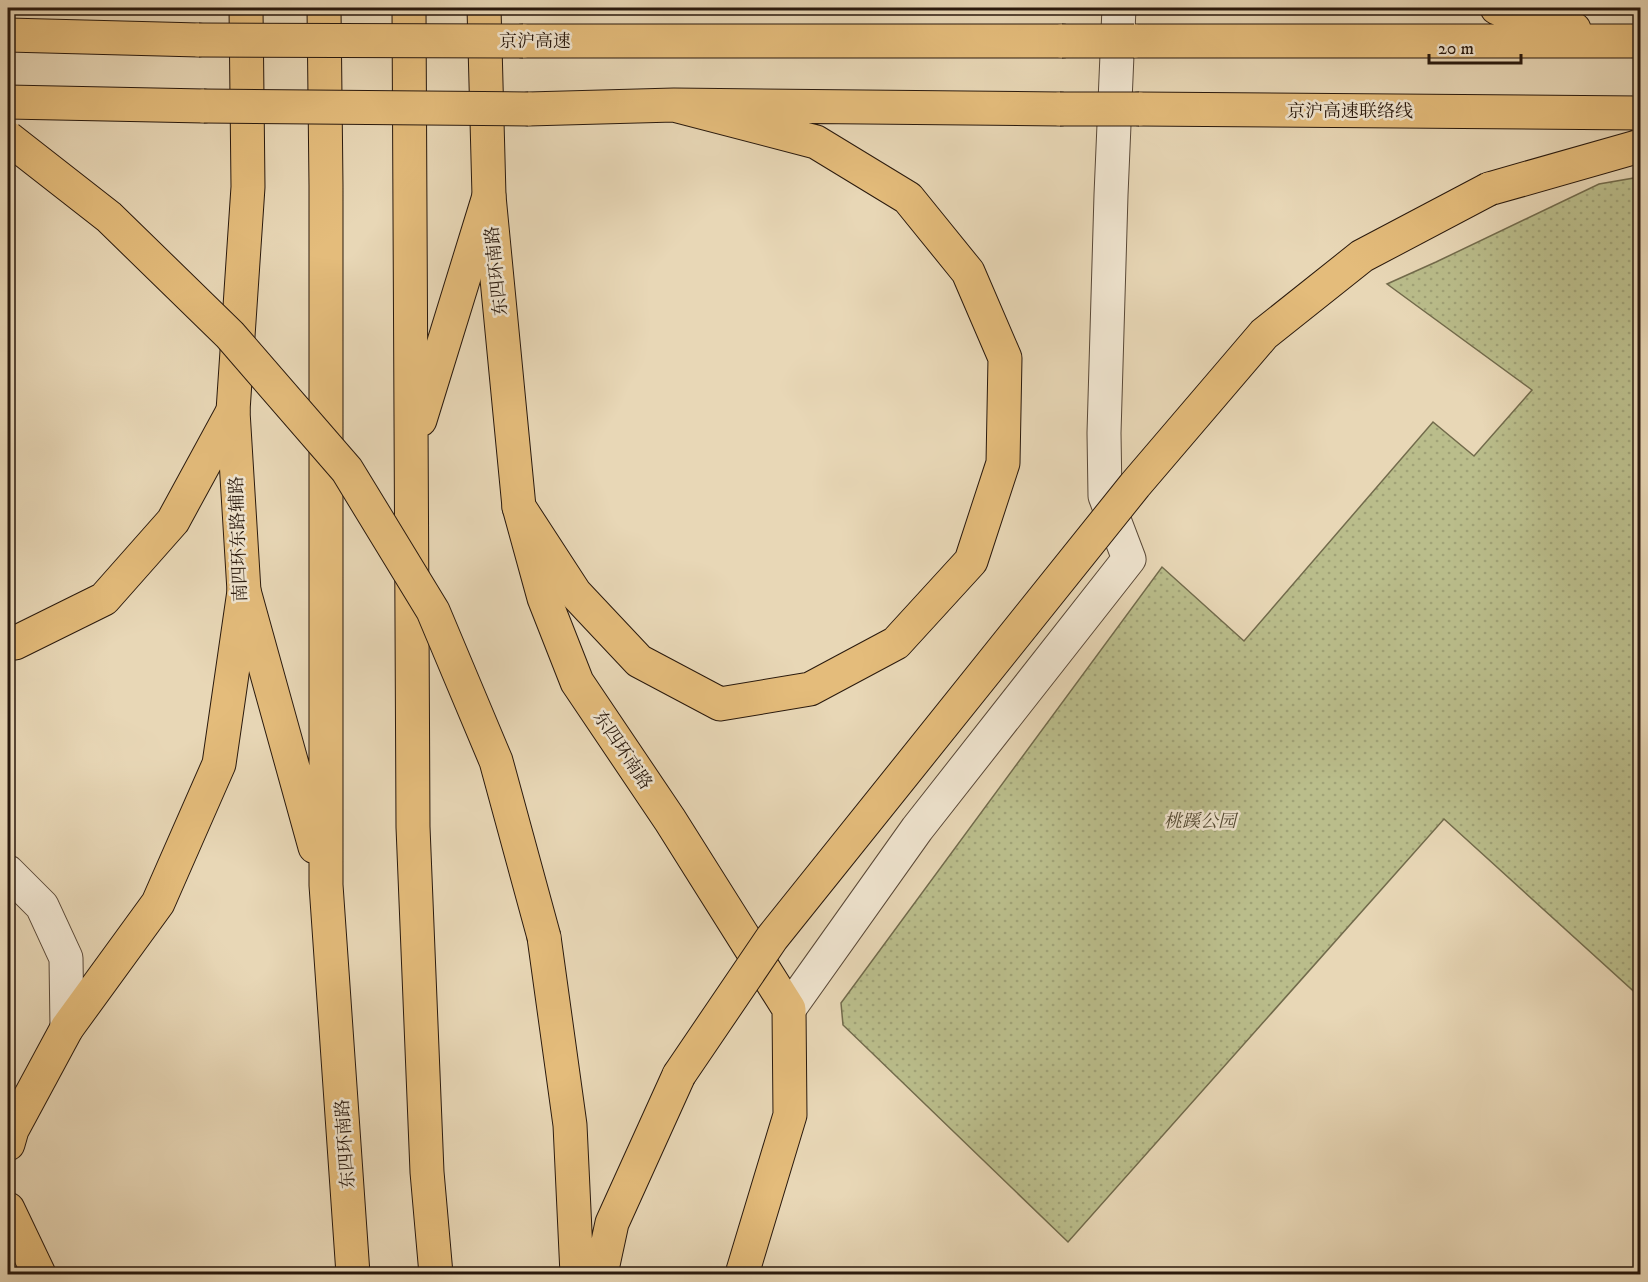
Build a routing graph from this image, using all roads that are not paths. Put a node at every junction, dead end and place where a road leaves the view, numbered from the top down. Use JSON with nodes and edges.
{"nodes":[{"id":1,"x":246,"y":8,"type":"edge"},
{"id":2,"x":324,"y":8,"type":"edge"},
{"id":3,"x":409,"y":8,"type":"edge"},
{"id":4,"x":484,"y":8,"type":"edge"},
{"id":5,"x":1119,"y":8,"type":"edge"},
{"id":6,"x":1497,"y":8,"type":"edge"},
{"id":7,"x":8,"y":35,"type":"edge"},
{"id":8,"x":1627,"y":41,"type":"edge"},
{"id":9,"x":8,"y":102,"type":"edge"},
{"id":10,"x":101,"y":105,"type":"junction"},
{"id":11,"x":674,"y":105,"type":"junction"},
{"id":12,"x":1641,"y":113,"type":"edge"},
{"id":13,"x":8,"y":117,"type":"edge"},
{"id":14,"x":8,"y":138,"type":"edge"},
{"id":15,"x":1641,"y":146,"type":"edge"},
{"id":16,"x":489,"y":196,"type":"junction"},
{"id":17,"x":233,"y":411,"type":"junction"},
{"id":18,"x":411,"y":450,"type":"junction"},
{"id":19,"x":519,"y":507,"type":"junction"},
{"id":20,"x":244,"y":591,"type":"junction"},
{"id":21,"x":8,"y":644,"type":"edge"},
{"id":22,"x":8,"y":872,"type":"edge"},
{"id":23,"x":326,"y":885,"type":"junction"},
{"id":24,"x":789,"y":1009,"type":"junction"},
{"id":25,"x":67,"y":1028,"type":"junction"},
{"id":26,"x":8,"y":1144,"type":"edge"},
{"id":27,"x":8,"y":1209,"type":"edge"},
{"id":28,"x":39,"y":1275,"type":"edge"},
{"id":29,"x":353,"y":1275,"type":"edge"},
{"id":30,"x":436,"y":1275,"type":"edge"},
{"id":31,"x":577,"y":1275,"type":"edge"},
{"id":32,"x":601,"y":1275,"type":"edge"},
{"id":33,"x":742,"y":1275,"type":"edge"}],
"edges":[{"from":1,"to":17,"type":"main road","name":"南四环东路辅路"},
{"from":2,"to":23,"type":"main road","name":"东四环南路"},
{"from":3,"to":18,"type":"main road"},
{"from":4,"to":16,"type":"main road"},
{"from":5,"to":24,"type":"street"},
{"from":6,"to":8,"type":"main road"},
{"from":7,"to":8,"type":"main road","name":"京沪高速","bridge":true},
{"from":9,"to":10,"type":"main road"},
{"from":10,"to":11,"type":"main road","bridge":true},
{"from":10,"to":13,"type":"main road"},
{"from":11,"to":12,"type":"main road","name":"京沪高速联络线","bridge":true},
{"from":11,"to":19,"type":"main road"},
{"from":14,"to":31,"type":"main road","bridge":true},
{"from":15,"to":32,"type":"main road","bridge":true},
{"from":16,"to":18,"type":"main road"},
{"from":16,"to":19,"type":"main road","name":"东四环南路"},
{"from":17,"to":20,"type":"main road","name":"南四环东路辅路"},
{"from":17,"to":21,"type":"main road"},
{"from":18,"to":30,"type":"main road"},
{"from":19,"to":24,"type":"main road","name":"东四环南路"},
{"from":20,"to":23,"type":"main road"},
{"from":20,"to":25,"type":"main road","name":"南四环东路辅路"},
{"from":22,"to":25,"type":"street","name":"南四环东路辅路"},
{"from":23,"to":29,"type":"main road","name":"东四环南路"},
{"from":24,"to":33,"type":"main road"},
{"from":25,"to":26,"type":"main road","name":"南四环东路辅路"},
{"from":27,"to":28,"type":"main road"}]}
